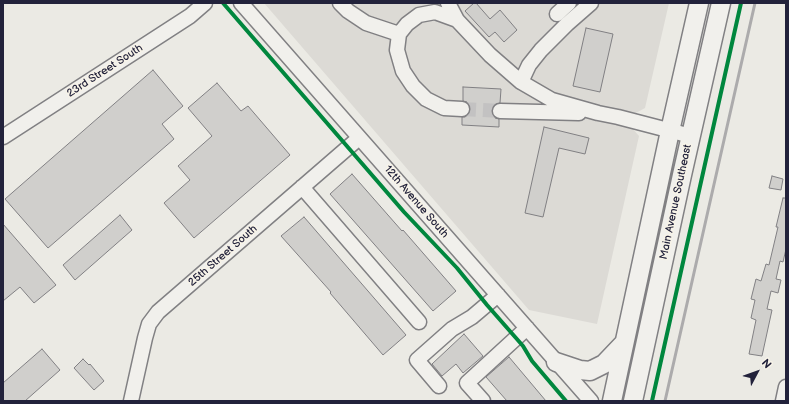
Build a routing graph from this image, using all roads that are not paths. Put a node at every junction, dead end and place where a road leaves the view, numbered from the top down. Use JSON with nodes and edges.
{"nodes":[{"id":1,"x":205,"y":3,"type":"edge"},
{"id":2,"x":241,"y":3,"type":"edge"},
{"id":3,"x":340,"y":3,"type":"edge"},
{"id":4,"x":448,"y":3,"type":"edge"},
{"id":5,"x":569,"y":3,"type":"edge"},
{"id":6,"x":699,"y":3,"type":"edge"},
{"id":7,"x":721,"y":3,"type":"edge"},
{"id":8,"x":588,"y":5,"type":"edge"},
{"id":9,"x":557,"y":14,"type":"dead end"},
{"id":10,"x":457,"y":20,"type":"junction"},
{"id":11,"x":399,"y":34,"type":"junction"},
{"id":12,"x":521,"y":82,"type":"junction"},
{"id":13,"x":462,"y":109,"type":"tunnel mouth"},
{"id":14,"x":500,"y":111,"type":"tunnel mouth"},
{"id":15,"x":598,"y":113,"type":"junction"},
{"id":16,"x":670,"y":131,"type":"junction"},
{"id":17,"x":691,"y":136,"type":"junction"},
{"id":18,"x":3,"y":137,"type":"edge"},
{"id":19,"x":359,"y":138,"type":"junction"},
{"id":20,"x":302,"y":187,"type":"junction"},
{"id":21,"x":498,"y":295,"type":"junction"},
{"id":22,"x":419,"y":322,"type":"dead end"},
{"id":23,"x":527,"y":328,"type":"junction"},
{"id":24,"x":624,"y":342,"type":"junction"},
{"id":25,"x":556,"y":362,"type":"junction"},
{"id":26,"x":439,"y":386,"type":"dead end"},
{"id":27,"x":786,"y":387,"type":"edge"},
{"id":28,"x":131,"y":401,"type":"edge"},
{"id":29,"x":483,"y":401,"type":"edge"},
{"id":30,"x":591,"y":401,"type":"edge"},
{"id":31,"x":612,"y":401,"type":"edge"},
{"id":32,"x":633,"y":401,"type":"edge"},
{"id":33,"x":783,"y":401,"type":"edge"}],
"edges":[{"from":1,"to":18,"type":"street","name":"23rd Street South"},
{"from":2,"to":19,"type":"street","name":"12th Avenue South"},
{"from":3,"to":11,"type":"street"},
{"from":4,"to":10,"type":"street"},
{"from":5,"to":9,"type":"street"},
{"from":6,"to":16,"type":"main road","name":"Main Avenue Southeast"},
{"from":7,"to":17,"type":"main road","name":"Main Avenue Southeast"},
{"from":8,"to":12,"type":"street"},
{"from":10,"to":11,"type":"street"},
{"from":10,"to":12,"type":"street"},
{"from":11,"to":13,"type":"street"},
{"from":12,"to":15,"type":"street"},
{"from":14,"to":15,"type":"street"},
{"from":15,"to":16,"type":"street"},
{"from":16,"to":17,"type":"street"},
{"from":16,"to":24,"type":"main road","name":"Main Avenue Southeast"},
{"from":17,"to":32,"type":"main road","name":"Main Avenue Southeast"},
{"from":19,"to":20,"type":"street","name":"25th Street South"},
{"from":19,"to":21,"type":"street","name":"12th Avenue South"},
{"from":20,"to":22,"type":"street"},
{"from":20,"to":28,"type":"street","name":"25th Street South"},
{"from":21,"to":23,"type":"street","name":"12th Avenue South"},
{"from":21,"to":26,"type":"street"},
{"from":23,"to":25,"type":"street","name":"12th Avenue South"},
{"from":23,"to":29,"type":"street"},
{"from":24,"to":25,"type":"main road"},
{"from":24,"to":31,"type":"main road","name":"Main Avenue Southeast"},
{"from":25,"to":30,"type":"street","name":"12th Avenue South"},
{"from":27,"to":33,"type":"street"}]}
